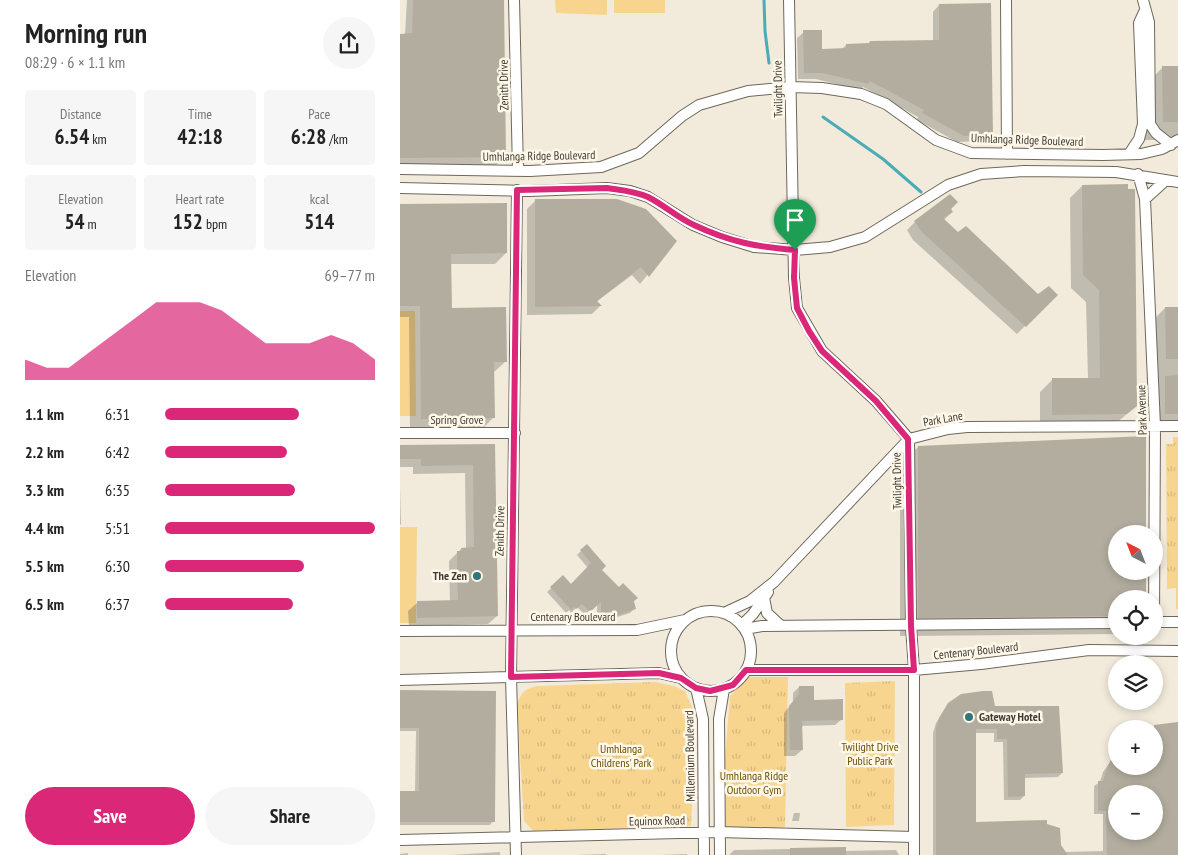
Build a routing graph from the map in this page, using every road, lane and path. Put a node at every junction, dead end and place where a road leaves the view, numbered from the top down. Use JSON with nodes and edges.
{"nodes":[{"id":1,"x":514,"y":0,"type":"edge"},
{"id":2,"x":789,"y":0,"type":"edge"},
{"id":3,"x":1006,"y":0,"type":"edge"},
{"id":4,"x":1144,"y":5,"type":"edge"},
{"id":5,"x":790,"y":87,"type":"junction"},
{"id":6,"x":1145,"y":88,"type":"junction"},
{"id":7,"x":1175,"y":143,"type":"edge"},
{"id":8,"x":1007,"y":154,"type":"junction"},
{"id":9,"x":1129,"y":154,"type":"junction"},
{"id":10,"x":400,"y":168,"type":"edge"},
{"id":11,"x":518,"y":170,"type":"junction"},
{"id":12,"x":1138,"y":174,"type":"junction"},
{"id":13,"x":1166,"y":180,"type":"junction"},
{"id":14,"x":1178,"y":182,"type":"edge"},
{"id":15,"x":400,"y":188,"type":"edge"},
{"id":16,"x":517,"y":190,"type":"junction"},
{"id":17,"x":1145,"y":198,"type":"junction"},
{"id":18,"x":795,"y":250,"type":"junction"},
{"id":19,"x":1156,"y":426,"type":"junction"},
{"id":20,"x":1178,"y":426,"type":"edge"},
{"id":21,"x":400,"y":433,"type":"edge"},
{"id":22,"x":515,"y":433,"type":"junction"},
{"id":23,"x":908,"y":439,"type":"junction"},
{"id":24,"x":774,"y":582,"type":"junction"},
{"id":25,"x":1154,"y":590,"type":"edge"},
{"id":26,"x":764,"y":598,"type":"junction"},
{"id":27,"x":724,"y":613,"type":"junction"},
{"id":28,"x":685,"y":620,"type":"junction"},
{"id":29,"x":1163,"y":622,"type":"edge"},
{"id":30,"x":1178,"y":622,"type":"edge"},
{"id":31,"x":1108,"y":623,"type":"edge"},
{"id":32,"x":781,"y":626,"type":"junction"},
{"id":33,"x":911,"y":626,"type":"junction"},
{"id":34,"x":744,"y":627,"type":"junction"},
{"id":35,"x":512,"y":629,"type":"junction"},
{"id":36,"x":400,"y":631,"type":"edge"},
{"id":37,"x":1178,"y":651,"type":"edge"},
{"id":38,"x":746,"y":670,"type":"junction"},
{"id":39,"x":914,"y":670,"type":"junction"},
{"id":40,"x":511,"y":677,"type":"junction"},
{"id":41,"x":681,"y":678,"type":"junction"},
{"id":42,"x":400,"y":680,"type":"edge"},
{"id":43,"x":696,"y":688,"type":"junction"},
{"id":44,"x":724,"y":689,"type":"junction"},
{"id":45,"x":719,"y":832,"type":"junction"},
{"id":46,"x":704,"y":833,"type":"junction"},
{"id":47,"x":515,"y":837,"type":"junction"},
{"id":48,"x":914,"y":837,"type":"junction"},
{"id":49,"x":400,"y":840,"type":"edge"},
{"id":50,"x":516,"y":855,"type":"edge"},
{"id":51,"x":704,"y":855,"type":"edge"},
{"id":52,"x":720,"y":855,"type":"edge"},
{"id":53,"x":914,"y":855,"type":"edge"}],
"edges":[{"from":1,"to":11,"type":"street","name":"Zenith Drive"},
{"from":2,"to":5,"type":"street","name":"Twilight Drive"},
{"from":3,"to":8,"type":"street"},
{"from":4,"to":6,"type":"street"},
{"from":5,"to":8,"type":"street","name":"Umhlanga Ridge Boulevard"},
{"from":5,"to":11,"type":"street","name":"Umhlanga Ridge Boulevard"},
{"from":5,"to":18,"type":"street","name":"Twilight Drive"},
{"from":6,"to":7,"type":"street"},
{"from":6,"to":9,"type":"street"},
{"from":7,"to":9,"type":"street","name":"Umhlanga Ridge Boulevard"},
{"from":8,"to":9,"type":"street","name":"Umhlanga Ridge Boulevard"},
{"from":10,"to":11,"type":"street","name":"Umhlanga Ridge Boulevard"},
{"from":12,"to":13,"type":"street"},
{"from":12,"to":17,"type":"street","name":"Park Avenue"},
{"from":12,"to":18,"type":"street"},
{"from":13,"to":14,"type":"street"},
{"from":13,"to":17,"type":"street"},
{"from":15,"to":16,"type":"street"},
{"from":16,"to":18,"type":"street"},
{"from":16,"to":22,"type":"street","name":"Zenith Drive"},
{"from":17,"to":19,"type":"street","name":"Park Avenue"},
{"from":18,"to":23,"type":"street","name":"Twilight Drive"},
{"from":19,"to":20,"type":"street","name":"Park Lane"},
{"from":19,"to":23,"type":"street","name":"Park Lane"},
{"from":19,"to":25,"type":"street","name":"Park Avenue"},
{"from":21,"to":22,"type":"street","name":"Spring Grove"},
{"from":22,"to":35,"type":"street","name":"Zenith Drive"},
{"from":23,"to":24,"type":"street","name":"Park Lane"},
{"from":23,"to":33,"type":"street","name":"Twilight Drive"},
{"from":24,"to":26,"type":"street","name":"Park Lane"},
{"from":24,"to":27,"type":"street","name":"Park Lane"},
{"from":26,"to":32,"type":"street"},
{"from":26,"to":34,"type":"street","name":"Park Lane"},
{"from":27,"to":28,"type":"street"},
{"from":27,"to":34,"type":"street"},
{"from":28,"to":35,"type":"street","name":"Centenary Boulevard"},
{"from":28,"to":41,"type":"street"},
{"from":29,"to":30,"type":"street"},
{"from":31,"to":33,"type":"street","name":"Centenary Boulevard"},
{"from":32,"to":33,"type":"street","name":"Centenary Boulevard"},
{"from":32,"to":34,"type":"street","name":"Centenary Boulevard"},
{"from":33,"to":39,"type":"street","name":"Twilight Drive"},
{"from":34,"to":38,"type":"street"},
{"from":35,"to":36,"type":"street","name":"Centenary Boulevard"},
{"from":35,"to":40,"type":"street","name":"Zenith Drive"},
{"from":37,"to":39,"type":"street","name":"Centenary Boulevard"},
{"from":38,"to":39,"type":"street","name":"Centenary Boulevard"},
{"from":38,"to":44,"type":"street"},
{"from":39,"to":48,"type":"street","name":"Twilight Drive"},
{"from":40,"to":41,"type":"street"},
{"from":40,"to":42,"type":"street"},
{"from":40,"to":47,"type":"street","name":"Zenith Drive"},
{"from":41,"to":43,"type":"street"},
{"from":43,"to":44,"type":"street"},
{"from":43,"to":46,"type":"street","name":"Millennium Boulevard"},
{"from":44,"to":45,"type":"street"},
{"from":45,"to":46,"type":"street","name":"Equinox Road"},
{"from":45,"to":48,"type":"street","name":"Equinox Road"},
{"from":45,"to":52,"type":"street"},
{"from":46,"to":47,"type":"street","name":"Equinox Road"},
{"from":46,"to":51,"type":"street","name":"Millennium Boulevard"},
{"from":47,"to":49,"type":"street","name":"Equinox Road"},
{"from":47,"to":50,"type":"street","name":"Zenith Drive"},
{"from":48,"to":53,"type":"street","name":"Twilight Drive"}]}
